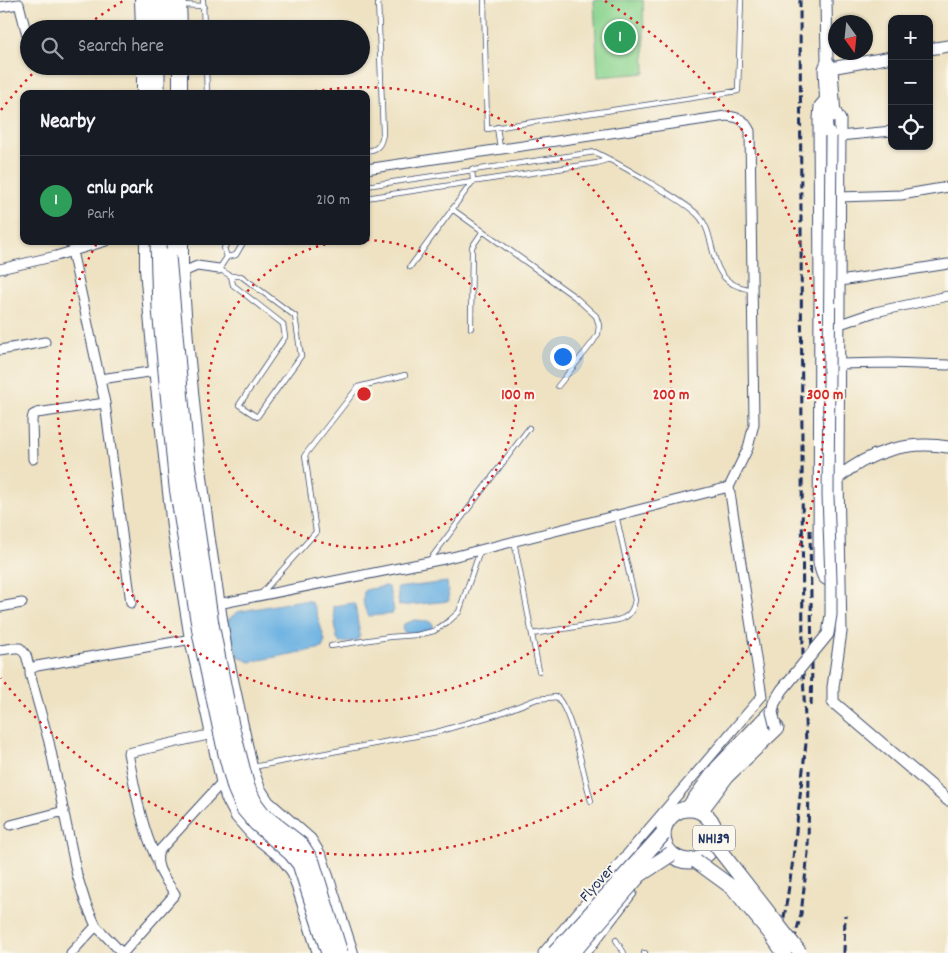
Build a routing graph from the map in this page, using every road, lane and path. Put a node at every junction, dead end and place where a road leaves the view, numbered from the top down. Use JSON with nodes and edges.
{"nodes":[{"id":1,"x":142,"y":0,"type":"edge"},
{"id":2,"x":156,"y":0,"type":"edge"},
{"id":3,"x":203,"y":0,"type":"edge"},
{"id":4,"x":378,"y":0,"type":"edge"},
{"id":5,"x":484,"y":0,"type":"edge"},
{"id":6,"x":741,"y":0,"type":"edge"},
{"id":7,"x":826,"y":0,"type":"edge"},
{"id":8,"x":19,"y":2,"type":"edge"},
{"id":9,"x":175,"y":2,"type":"edge"},
{"id":10,"x":204,"y":6,"type":"junction"},
{"id":11,"x":0,"y":7,"type":"edge"},
{"id":12,"x":23,"y":20,"type":"edge"},
{"id":13,"x":143,"y":20,"type":"edge"},
{"id":14,"x":156,"y":20,"type":"edge"},
{"id":15,"x":170,"y":20,"type":"edge"},
{"id":16,"x":178,"y":20,"type":"edge"},
{"id":17,"x":204,"y":20,"type":"edge"},
{"id":18,"x":948,"y":46,"type":"edge"},
{"id":19,"x":933,"y":48,"type":"edge"},
{"id":20,"x":888,"y":57,"type":"edge"},
{"id":21,"x":828,"y":66,"type":"junction"},
{"id":22,"x":144,"y":75,"type":"edge"},
{"id":23,"x":157,"y":75,"type":"edge"},
{"id":24,"x":167,"y":75,"type":"edge"},
{"id":25,"x":180,"y":75,"type":"edge"},
{"id":26,"x":206,"y":75,"type":"edge"},
{"id":27,"x":144,"y":90,"type":"edge"},
{"id":28,"x":157,"y":90,"type":"edge"},
{"id":29,"x":168,"y":90,"type":"edge"},
{"id":30,"x":180,"y":90,"type":"edge"},
{"id":31,"x":207,"y":90,"type":"edge"},
{"id":32,"x":826,"y":99,"type":"junction"},
{"id":33,"x":832,"y":116,"type":"junction"},
{"id":34,"x":497,"y":128,"type":"junction"},
{"id":35,"x":888,"y":131,"type":"edge"},
{"id":36,"x":835,"y":136,"type":"junction"},
{"id":37,"x":500,"y":148,"type":"junction"},
{"id":38,"x":370,"y":150,"type":"edge"},
{"id":39,"x":609,"y":159,"type":"junction"},
{"id":40,"x":370,"y":169,"type":"edge"},
{"id":41,"x":472,"y":170,"type":"junction"},
{"id":42,"x":473,"y":181,"type":"junction"},
{"id":43,"x":370,"y":185,"type":"edge"},
{"id":44,"x":948,"y":187,"type":"edge"},
{"id":45,"x":370,"y":197,"type":"edge"},
{"id":46,"x":839,"y":197,"type":"junction"},
{"id":47,"x":452,"y":209,"type":"junction"},
{"id":48,"x":483,"y":231,"type":"junction"},
{"id":49,"x":92,"y":245,"type":"edge"},
{"id":50,"x":147,"y":245,"type":"edge"},
{"id":51,"x":158,"y":245,"type":"edge"},
{"id":52,"x":181,"y":245,"type":"edge"},
{"id":53,"x":226,"y":245,"type":"edge"},
{"id":54,"x":242,"y":245,"type":"edge"},
{"id":55,"x":168,"y":249,"type":"edge"},
{"id":56,"x":72,"y":251,"type":"junction"},
{"id":57,"x":227,"y":257,"type":"junction"},
{"id":58,"x":948,"y":264,"type":"edge"},
{"id":59,"x":410,"y":267,"type":"dead end"},
{"id":60,"x":0,"y":269,"type":"edge"},
{"id":61,"x":219,"y":269,"type":"junction"},
{"id":62,"x":181,"y":273,"type":"junction"},
{"id":63,"x":231,"y":276,"type":"junction"},
{"id":64,"x":840,"y":281,"type":"junction"},
{"id":65,"x":752,"y":290,"type":"junction"},
{"id":66,"x":948,"y":296,"type":"edge"},
{"id":67,"x":840,"y":324,"type":"junction"},
{"id":68,"x":471,"y":328,"type":"dead end"},
{"id":69,"x":45,"y":342,"type":"dead end"},
{"id":70,"x":0,"y":350,"type":"edge"},
{"id":71,"x":838,"y":364,"type":"junction"},
{"id":72,"x":948,"y":365,"type":"edge"},
{"id":73,"x":156,"y":371,"type":"junction"},
{"id":74,"x":405,"y":375,"type":"dead end"},
{"id":75,"x":100,"y":379,"type":"junction"},
{"id":76,"x":558,"y":386,"type":"dead end"},
{"id":77,"x":105,"y":403,"type":"junction"},
{"id":78,"x":529,"y":428,"type":"dead end"},
{"id":79,"x":948,"y":447,"type":"edge"},
{"id":80,"x":33,"y":458,"type":"dead end"},
{"id":81,"x":838,"y":478,"type":"junction"},
{"id":82,"x":729,"y":487,"type":"junction"},
{"id":83,"x":616,"y":515,"type":"junction"},
{"id":84,"x":514,"y":541,"type":"junction"},
{"id":85,"x":480,"y":550,"type":"junction"},
{"id":86,"x":428,"y":562,"type":"junction"},
{"id":87,"x":840,"y":585,"type":"junction"},
{"id":88,"x":258,"y":596,"type":"junction"},
{"id":89,"x":22,"y":603,"type":"dead end"},
{"id":90,"x":131,"y":603,"type":"dead end"},
{"id":91,"x":218,"y":604,"type":"junction"},
{"id":92,"x":0,"y":608,"type":"edge"},
{"id":93,"x":532,"y":634,"type":"junction"},
{"id":94,"x":192,"y":639,"type":"junction"},
{"id":95,"x":331,"y":646,"type":"dead end"},
{"id":96,"x":0,"y":650,"type":"edge"},
{"id":97,"x":30,"y":669,"type":"junction"},
{"id":98,"x":539,"y":672,"type":"dead end"},
{"id":99,"x":772,"y":712,"type":"junction"},
{"id":100,"x":241,"y":726,"type":"junction"},
{"id":101,"x":776,"y":728,"type":"joint"},
{"id":102,"x":212,"y":734,"type":"junction"},
{"id":103,"x":250,"y":767,"type":"junction"},
{"id":104,"x":223,"y":780,"type":"junction"},
{"id":105,"x":948,"y":800,"type":"edge"},
{"id":106,"x":592,"y":801,"type":"dead end"},
{"id":107,"x":694,"y":810,"type":"junction"},
{"id":108,"x":64,"y":811,"type":"junction"},
{"id":109,"x":11,"y":825,"type":"dead end"},
{"id":110,"x":663,"y":834,"type":"junction"},
{"id":111,"x":714,"y":844,"type":"junction"},
{"id":112,"x":671,"y":854,"type":"junction"},
{"id":113,"x":156,"y":858,"type":"junction"},
{"id":114,"x":621,"y":860,"type":"junction"},
{"id":115,"x":696,"y":860,"type":"junction"},
{"id":116,"x":96,"y":926,"type":"junction"},
{"id":117,"x":616,"y":940,"type":"dead end"},
{"id":118,"x":71,"y":953,"type":"edge"},
{"id":119,"x":123,"y":953,"type":"edge"},
{"id":120,"x":320,"y":953,"type":"edge"},
{"id":121,"x":329,"y":953,"type":"edge"},
{"id":122,"x":340,"y":953,"type":"edge"},
{"id":123,"x":350,"y":953,"type":"edge"},
{"id":124,"x":542,"y":953,"type":"edge"},
{"id":125,"x":555,"y":953,"type":"edge"},
{"id":126,"x":572,"y":953,"type":"edge"},
{"id":127,"x":586,"y":953,"type":"edge"},
{"id":128,"x":624,"y":953,"type":"edge"},
{"id":129,"x":784,"y":953,"type":"edge"},
{"id":130,"x":800,"y":953,"type":"edge"}],
"edges":[{"from":1,"to":13,"type":"main road"},
{"from":2,"to":14,"type":"highway"},
{"from":3,"to":10,"type":"lane"},
{"from":4,"to":38,"type":"lane"},
{"from":5,"to":34,"type":"lane"},
{"from":6,"to":34,"type":"lane"},
{"from":7,"to":21,"type":"street"},
{"from":8,"to":11,"type":"street"},
{"from":8,"to":12,"type":"street"},
{"from":9,"to":10,"type":"lane"},
{"from":9,"to":15,"type":"highway"},
{"from":9,"to":16,"type":"main road"},
{"from":10,"to":17,"type":"lane"},
{"from":18,"to":19,"type":"street"},
{"from":20,"to":21,"type":"street"},
{"from":21,"to":32,"type":"street"},
{"from":21,"to":33,"type":"street"},
{"from":22,"to":27,"type":"main road"},
{"from":23,"to":28,"type":"highway"},
{"from":24,"to":29,"type":"highway"},
{"from":25,"to":30,"type":"main road"},
{"from":26,"to":31,"type":"lane"},
{"from":32,"to":33,"type":"street"},
{"from":32,"to":87,"type":"street"},
{"from":33,"to":36,"type":"street"},
{"from":34,"to":37,"type":"lane"},
{"from":35,"to":36,"type":"street"},
{"from":36,"to":46,"type":"street"},
{"from":36,"to":99,"type":"street","bridge":true},
{"from":37,"to":40,"type":"street"},
{"from":37,"to":65,"type":"street"},
{"from":39,"to":41,"type":"lane"},
{"from":39,"to":42,"type":"lane"},
{"from":39,"to":65,"type":"lane"},
{"from":41,"to":42,"type":"lane"},
{"from":41,"to":43,"type":"lane"},
{"from":42,"to":45,"type":"lane"},
{"from":42,"to":47,"type":"lane"},
{"from":44,"to":46,"type":"street"},
{"from":46,"to":64,"type":"street"},
{"from":47,"to":48,"type":"lane"},
{"from":47,"to":59,"type":"lane"},
{"from":48,"to":68,"type":"lane"},
{"from":48,"to":76,"type":"lane"},
{"from":49,"to":56,"type":"street"},
{"from":50,"to":73,"type":"main road"},
{"from":51,"to":121,"type":"highway","bridge":true},
{"from":52,"to":62,"type":"main road"},
{"from":53,"to":57,"type":"lane"},
{"from":54,"to":57,"type":"lane"},
{"from":55,"to":122,"type":"highway","bridge":true},
{"from":56,"to":60,"type":"street"},
{"from":56,"to":75,"type":"street"},
{"from":57,"to":61,"type":"lane"},
{"from":58,"to":64,"type":"street"},
{"from":61,"to":62,"type":"street"},
{"from":61,"to":63,"type":"lane"},
{"from":62,"to":91,"type":"main road"},
{"from":63,"to":63,"type":"lane"},
{"from":64,"to":67,"type":"street"},
{"from":65,"to":82,"type":"street"},
{"from":66,"to":67,"type":"street"},
{"from":67,"to":71,"type":"street"},
{"from":69,"to":70,"type":"street"},
{"from":71,"to":72,"type":"street"},
{"from":71,"to":81,"type":"street"},
{"from":73,"to":75,"type":"street"},
{"from":73,"to":94,"type":"main road"},
{"from":74,"to":88,"type":"lane"},
{"from":75,"to":77,"type":"street"},
{"from":77,"to":80,"type":"street"},
{"from":77,"to":90,"type":"street"},
{"from":78,"to":86,"type":"lane"},
{"from":79,"to":81,"type":"street"},
{"from":81,"to":87,"type":"street"},
{"from":82,"to":83,"type":"street"},
{"from":82,"to":114,"type":"street"},
{"from":83,"to":84,"type":"street"},
{"from":83,"to":93,"type":"lane"},
{"from":84,"to":85,"type":"street"},
{"from":84,"to":93,"type":"lane"},
{"from":85,"to":86,"type":"street"},
{"from":85,"to":95,"type":"lane"},
{"from":86,"to":88,"type":"street"},
{"from":87,"to":105,"type":"street"},
{"from":88,"to":91,"type":"street"},
{"from":89,"to":92,"type":"street"},
{"from":91,"to":100,"type":"main road"},
{"from":93,"to":98,"type":"lane"},
{"from":94,"to":97,"type":"street"},
{"from":94,"to":102,"type":"main road"},
{"from":96,"to":97,"type":"street"},
{"from":97,"to":108,"type":"street"},
{"from":99,"to":101,"type":"street","bridge":true},
{"from":99,"to":107,"type":"highway","number":"NH139"},
{"from":100,"to":102,"type":"street"},
{"from":100,"to":103,"type":"main road"},
{"from":101,"to":107,"type":"highway","number":"NH139"},
{"from":102,"to":104,"type":"main road"},
{"from":102,"to":113,"type":"street"},
{"from":103,"to":104,"type":"street"},
{"from":103,"to":106,"type":"lane"},
{"from":103,"to":123,"type":"main road"},
{"from":104,"to":113,"type":"street"},
{"from":104,"to":120,"type":"main road"},
{"from":107,"to":110,"type":"highway","name":"Flyover","number":"NH139"},
{"from":107,"to":111,"type":"highway","number":"NH139"},
{"from":108,"to":109,"type":"street"},
{"from":108,"to":116,"type":"street"},
{"from":110,"to":112,"type":"highway","number":"NH139"},
{"from":110,"to":125,"type":"highway","name":"Flyover","number":"NH139","bridge":true},
{"from":111,"to":115,"type":"highway","number":"NH139"},
{"from":111,"to":130,"type":"main road","bridge":true},
{"from":112,"to":115,"type":"highway","number":"NH139"},
{"from":112,"to":126,"type":"highway","name":"Flyover","number":"NH139","bridge":true},
{"from":113,"to":119,"type":"street"},
{"from":114,"to":124,"type":"street"},
{"from":114,"to":127,"type":"street"},
{"from":115,"to":129,"type":"main road","bridge":true},
{"from":116,"to":118,"type":"street"},
{"from":116,"to":119,"type":"street"},
{"from":117,"to":128,"type":"lane"}]}
